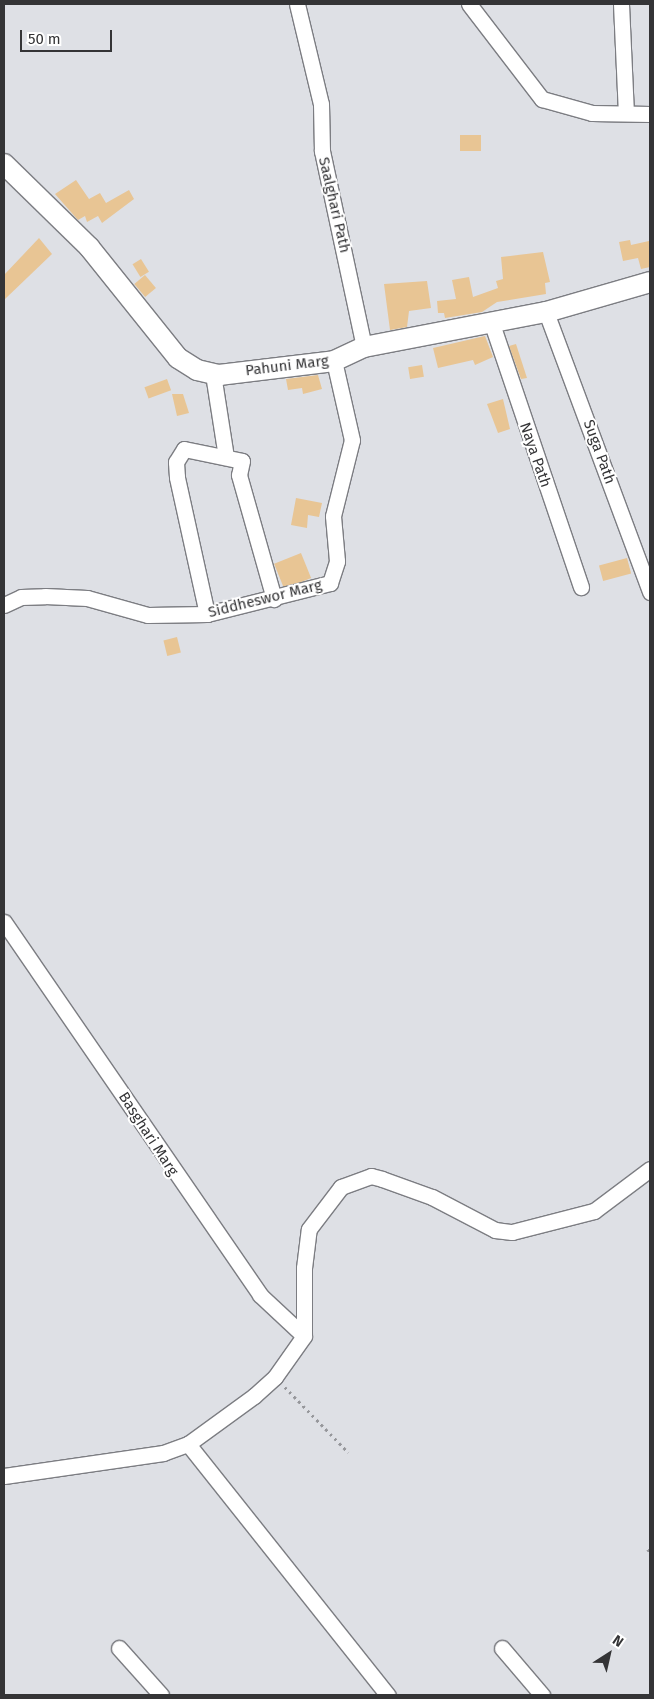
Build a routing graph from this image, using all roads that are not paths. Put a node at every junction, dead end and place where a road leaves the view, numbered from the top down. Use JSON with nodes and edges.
{"nodes":[{"id":1,"x":297,"y":4,"type":"edge"},
{"id":2,"x":469,"y":4,"type":"edge"},
{"id":3,"x":621,"y":4,"type":"edge"},
{"id":4,"x":626,"y":113,"type":"junction"},
{"id":5,"x":650,"y":114,"type":"edge"},
{"id":6,"x":4,"y":164,"type":"edge"},
{"id":7,"x":650,"y":282,"type":"edge"},
{"id":8,"x":546,"y":312,"type":"junction"},
{"id":9,"x":491,"y":321,"type":"junction"},
{"id":10,"x":364,"y":347,"type":"junction"},
{"id":11,"x":334,"y":361,"type":"junction"},
{"id":12,"x":213,"y":374,"type":"junction"},
{"id":13,"x":226,"y":457,"type":"junction"},
{"id":14,"x":581,"y":587,"type":"dead end"},
{"id":15,"x":650,"y":592,"type":"edge"},
{"id":16,"x":274,"y":598,"type":"junction"},
{"id":17,"x":4,"y":605,"type":"edge"},
{"id":18,"x":207,"y":614,"type":"junction"},
{"id":19,"x":4,"y":922,"type":"edge"},
{"id":20,"x":650,"y":1169,"type":"edge"},
{"id":21,"x":304,"y":1336,"type":"junction"},
{"id":22,"x":188,"y":1444,"type":"junction"},
{"id":23,"x":4,"y":1476,"type":"edge"},
{"id":24,"x":119,"y":1648,"type":"dead end"},
{"id":25,"x":502,"y":1648,"type":"dead end"},
{"id":26,"x":161,"y":1695,"type":"edge"},
{"id":27,"x":388,"y":1695,"type":"edge"},
{"id":28,"x":542,"y":1695,"type":"edge"}],
"edges":[{"from":1,"to":10,"type":"street","name":"Saalghari Path"},
{"from":2,"to":4,"type":"street"},
{"from":3,"to":4,"type":"street"},
{"from":4,"to":5,"type":"street"},
{"from":6,"to":12,"type":"street"},
{"from":7,"to":8,"type":"street","name":"Pahuni Marg"},
{"from":8,"to":9,"type":"street","name":"Pahuni Marg"},
{"from":8,"to":15,"type":"street","name":"Suga Path"},
{"from":9,"to":10,"type":"street","name":"Pahuni Marg"},
{"from":9,"to":14,"type":"street","name":"Naya Path"},
{"from":10,"to":11,"type":"street","name":"Pahuni Marg"},
{"from":11,"to":12,"type":"street","name":"Pahuni Marg"},
{"from":11,"to":16,"type":"street","name":"Siddheswor Marg"},
{"from":12,"to":13,"type":"street"},
{"from":13,"to":16,"type":"street"},
{"from":13,"to":18,"type":"street"},
{"from":16,"to":18,"type":"street","name":"Siddheswor Marg"},
{"from":17,"to":18,"type":"street","name":"Siddheswor Marg"},
{"from":19,"to":21,"type":"street","name":"Basghari Marg"},
{"from":20,"to":21,"type":"street"},
{"from":21,"to":22,"type":"street"},
{"from":22,"to":23,"type":"street"},
{"from":22,"to":27,"type":"street"},
{"from":24,"to":26,"type":"street"},
{"from":25,"to":28,"type":"street"}]}
